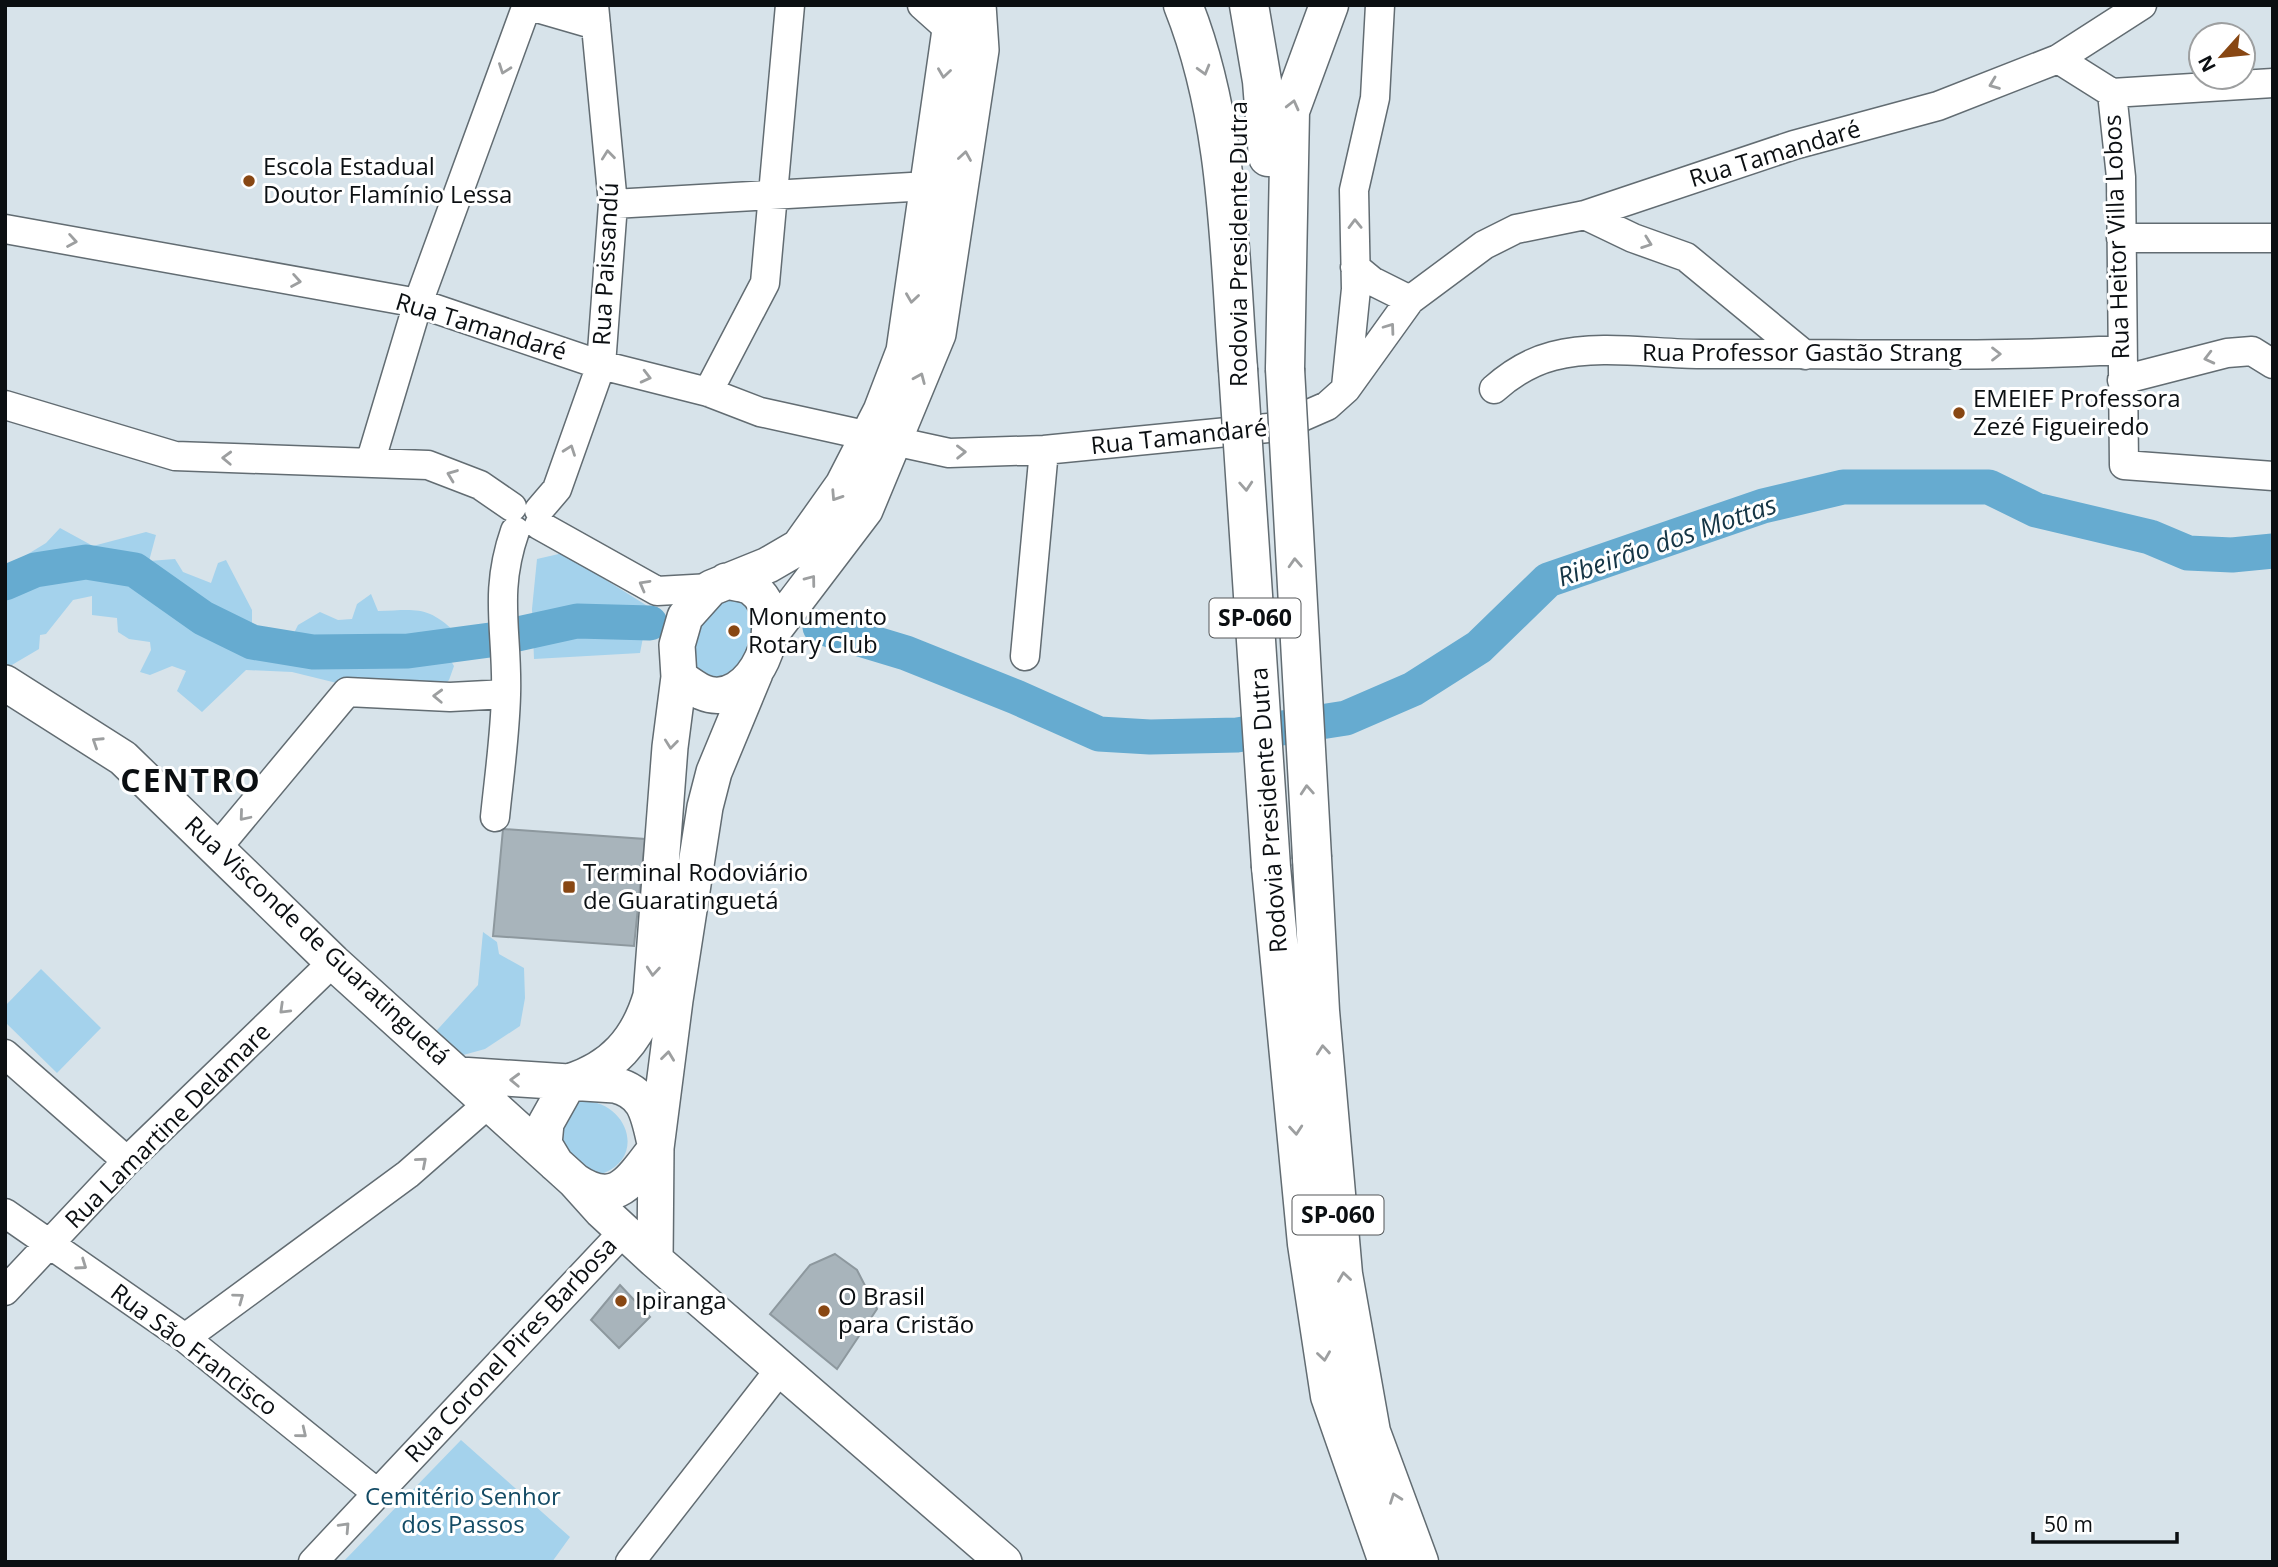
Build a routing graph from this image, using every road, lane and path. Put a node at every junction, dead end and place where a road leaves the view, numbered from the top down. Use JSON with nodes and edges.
{"nodes":[{"id":1,"x":527,"y":5,"type":"edge"},
{"id":2,"x":790,"y":5,"type":"edge"},
{"id":3,"x":922,"y":5,"type":"edge"},
{"id":4,"x":978,"y":5,"type":"edge"},
{"id":5,"x":1184,"y":5,"type":"edge"},
{"id":6,"x":1225,"y":5,"type":"edge"},
{"id":7,"x":1249,"y":5,"type":"edge"},
{"id":8,"x":1329,"y":5,"type":"edge"},
{"id":9,"x":1380,"y":5,"type":"edge"},
{"id":10,"x":2142,"y":5,"type":"edge"},
{"id":11,"x":595,"y":15,"type":"edge"},
{"id":12,"x":949,"y":18,"type":"edge"},
{"id":13,"x":2058,"y":59,"type":"junction"},
{"id":14,"x":2273,"y":83,"type":"edge"},
{"id":15,"x":2112,"y":93,"type":"junction"},
{"id":16,"x":911,"y":187,"type":"dead end"},
{"id":17,"x":773,"y":195,"type":"junction"},
{"id":18,"x":613,"y":204,"type":"junction"},
{"id":19,"x":1585,"y":215,"type":"junction"},
{"id":20,"x":5,"y":229,"type":"edge"},
{"id":21,"x":2121,"y":238,"type":"junction"},
{"id":22,"x":2273,"y":238,"type":"edge"},
{"id":23,"x":1355,"y":267,"type":"junction"},
{"id":24,"x":1410,"y":300,"type":"junction"},
{"id":25,"x":418,"y":303,"type":"junction"},
{"id":26,"x":2120,"y":350,"type":"junction"},
{"id":27,"x":1805,"y":355,"type":"junction"},
{"id":28,"x":2273,"y":364,"type":"edge"},
{"id":29,"x":601,"y":365,"type":"junction"},
{"id":30,"x":1238,"y":369,"type":"junction"},
{"id":31,"x":1285,"y":369,"type":"junction"},
{"id":32,"x":2122,"y":380,"type":"junction"},
{"id":33,"x":1346,"y":389,"type":"junction"},
{"id":34,"x":1494,"y":389,"type":"dead end"},
{"id":35,"x":708,"y":392,"type":"junction"},
{"id":36,"x":5,"y":405,"type":"edge"},
{"id":37,"x":881,"y":438,"type":"junction"},
{"id":38,"x":1044,"y":450,"type":"junction"},
{"id":39,"x":370,"y":463,"type":"junction"},
{"id":40,"x":2273,"y":476,"type":"edge"},
{"id":41,"x":526,"y":518,"type":"junction"},
{"id":42,"x":718,"y":584,"type":"junction"},
{"id":43,"x":770,"y":635,"type":"junction"},
{"id":44,"x":1025,"y":656,"type":"dead end"},
{"id":45,"x":755,"y":673,"type":"junction"},
{"id":46,"x":679,"y":677,"type":"junction"},
{"id":47,"x":5,"y":683,"type":"edge"},
{"id":48,"x":506,"y":694,"type":"junction"},
{"id":49,"x":495,"y":817,"type":"dead end"},
{"id":50,"x":217,"y":848,"type":"junction"},
{"id":51,"x":333,"y":961,"type":"junction"},
{"id":52,"x":5,"y":1054,"type":"edge"},
{"id":53,"x":460,"y":1075,"type":"junction"},
{"id":54,"x":569,"y":1082,"type":"junction"},
{"id":55,"x":489,"y":1103,"type":"junction"},
{"id":56,"x":656,"y":1148,"type":"junction"},
{"id":57,"x":127,"y":1161,"type":"junction"},
{"id":58,"x":566,"y":1172,"type":"junction"},
{"id":59,"x":5,"y":1213,"type":"edge"},
{"id":60,"x":624,"y":1231,"type":"junction"},
{"id":61,"x":52,"y":1244,"type":"junction"},
{"id":62,"x":654,"y":1260,"type":"junction"},
{"id":63,"x":5,"y":1291,"type":"edge"},
{"id":64,"x":184,"y":1338,"type":"junction"},
{"id":65,"x":781,"y":1368,"type":"junction"},
{"id":66,"x":377,"y":1493,"type":"junction"},
{"id":67,"x":313,"y":1562,"type":"edge"},
{"id":68,"x":630,"y":1562,"type":"edge"},
{"id":69,"x":1004,"y":1562,"type":"edge"},
{"id":70,"x":1388,"y":1562,"type":"edge"},
{"id":71,"x":1419,"y":1562,"type":"edge"}],
"edges":[{"from":1,"to":11,"type":"street"},
{"from":1,"to":25,"type":"street","one_way":true},
{"from":2,"to":17,"type":"street"},
{"from":3,"to":12,"type":"street"},
{"from":37,"to":4,"type":"main road","one_way":true},
{"from":5,"to":30,"type":"highway","one_way":true},
{"from":6,"to":30,"type":"highway","name":"Rodovia Presidente Dutra","number":"SP-060"},
{"from":7,"to":31,"type":"highway","name":"Rodovia Presidente Dutra","number":"SP-060"},
{"from":31,"to":8,"type":"highway","one_way":true},
{"from":23,"to":9,"type":"street","one_way":true},
{"from":10,"to":13,"type":"street","name":"Rua Tamandaré"},
{"from":18,"to":11,"type":"street","name":"Rua Paissandú","one_way":true},
{"from":12,"to":37,"type":"main road","one_way":true},
{"from":13,"to":15,"type":"street"},
{"from":13,"to":19,"type":"street","name":"Rua Tamandaré","one_way":true},
{"from":14,"to":15,"type":"street"},
{"from":15,"to":21,"type":"street","name":"Rua Heitor Villa Lobos"},
{"from":16,"to":17,"type":"street"},
{"from":17,"to":18,"type":"street"},
{"from":17,"to":35,"type":"street"},
{"from":18,"to":29,"type":"street","name":"Rua Paissandú"},
{"from":19,"to":24,"type":"street","name":"Rua Tamandaré"},
{"from":19,"to":27,"type":"street","one_way":true},
{"from":20,"to":25,"type":"street","name":"Rua Tamandaré","one_way":true},
{"from":21,"to":22,"type":"street"},
{"from":21,"to":26,"type":"street","name":"Rua Heitor Villa Lobos"},
{"from":23,"to":24,"type":"street"},
{"from":23,"to":33,"type":"street"},
{"from":33,"to":24,"type":"street","name":"Rua Tamandaré","one_way":true},
{"from":25,"to":29,"type":"street","name":"Rua Tamandaré"},
{"from":25,"to":39,"type":"street"},
{"from":27,"to":26,"type":"street","name":"Rua Professor Gastão Strang","one_way":true},
{"from":26,"to":32,"type":"street","name":"Rua Heitor Villa Lobos"},
{"from":27,"to":34,"type":"street","name":"Rua Professor Gastão Strang"},
{"from":28,"to":32,"type":"street","one_way":true},
{"from":29,"to":35,"type":"street","name":"Rua Tamandaré","one_way":true},
{"from":41,"to":29,"type":"street","name":"Rua Paissandú","one_way":true},
{"from":30,"to":70,"type":"highway","name":"Rodovia Presidente Dutra","number":"SP-060","one_way":true,"bridge":true},
{"from":71,"to":31,"type":"highway","name":"Rodovia Presidente Dutra","number":"SP-060","one_way":true,"bridge":true},
{"from":32,"to":40,"type":"street","name":"Rua Heitor Villa Lobos"},
{"from":33,"to":38,"type":"street","name":"Rua Tamandaré"},
{"from":35,"to":37,"type":"street","name":"Rua Tamandaré"},
{"from":39,"to":36,"type":"street","one_way":true},
{"from":37,"to":38,"type":"street","name":"Rua Tamandaré","one_way":true},
{"from":37,"to":42,"type":"main road","one_way":true},
{"from":43,"to":37,"type":"main road","one_way":true},
{"from":38,"to":44,"type":"street"},
{"from":41,"to":39,"type":"street","one_way":true},
{"from":42,"to":41,"type":"street","one_way":true},
{"from":41,"to":48,"type":"street","name":"Rua Paissandú"},
{"from":42,"to":43,"type":"main road"},
{"from":42,"to":46,"type":"main road"},
{"from":43,"to":45,"type":"main road"},
{"from":45,"to":46,"type":"main road"},
{"from":56,"to":45,"type":"main road","one_way":true},
{"from":46,"to":54,"type":"main road","one_way":true},
{"from":50,"to":47,"type":"main road","name":"Rua Visconde de Guaratinguetá","one_way":true},
{"from":48,"to":49,"type":"street","name":"Rua Paissandú"},
{"from":48,"to":50,"type":"street","one_way":true},
{"from":50,"to":51,"type":"main road","name":"Rua Visconde de Guaratinguetá"},
{"from":51,"to":53,"type":"main road","name":"Rua Visconde de Guaratinguetá"},
{"from":51,"to":57,"type":"street","name":"Rua Lamartine Delamare","one_way":true},
{"from":52,"to":57,"type":"street"},
{"from":54,"to":53,"type":"main road","name":"Rua Visconde de Guaratinguetá","one_way":true},
{"from":53,"to":55,"type":"main road","name":"Rua Visconde de Guaratinguetá"},
{"from":54,"to":56,"type":"main road"},
{"from":54,"to":58,"type":"main road"},
{"from":55,"to":58,"type":"main road","name":"Rua Visconde de Guaratinguetá"},
{"from":64,"to":55,"type":"street","one_way":true},
{"from":56,"to":58,"type":"main road"},
{"from":56,"to":60,"type":"main road"},
{"from":56,"to":62,"type":"main road"},
{"from":57,"to":61,"type":"street","name":"Rua Lamartine Delamare"},
{"from":58,"to":60,"type":"main road","name":"Rua Visconde de Guaratinguetá"},
{"from":59,"to":61,"type":"street","name":"Rua São Francisco"},
{"from":60,"to":62,"type":"main road","name":"Rua Visconde de Guaratinguetá"},
{"from":60,"to":66,"type":"street","name":"Rua Coronel Pires Barbosa"},
{"from":61,"to":63,"type":"street","name":"Rua Lamartine Delamare"},
{"from":61,"to":64,"type":"street","name":"Rua São Francisco","one_way":true},
{"from":62,"to":65,"type":"main road","name":"Rua Visconde de Guaratinguetá"},
{"from":64,"to":66,"type":"street","name":"Rua São Francisco","one_way":true},
{"from":65,"to":68,"type":"street"},
{"from":65,"to":69,"type":"main road","name":"Rua Visconde de Guaratinguetá"},
{"from":67,"to":66,"type":"street","name":"Rua Coronel Pires Barbosa","one_way":true}]}
